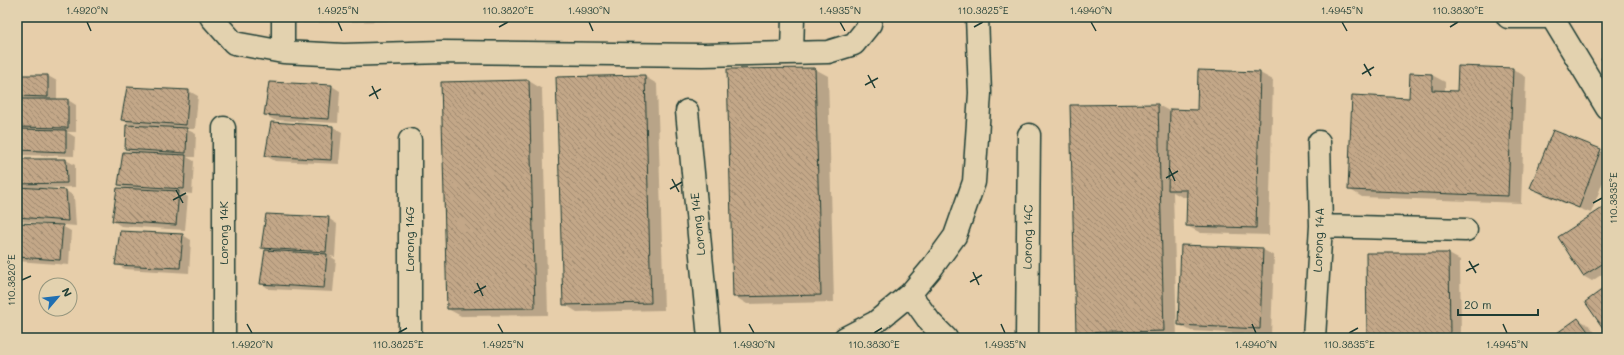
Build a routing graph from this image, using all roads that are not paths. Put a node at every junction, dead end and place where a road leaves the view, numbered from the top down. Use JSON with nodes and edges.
{"nodes":[{"id":1,"x":211,"y":17,"type":"edge"},
{"id":2,"x":283,"y":17,"type":"edge"},
{"id":3,"x":793,"y":17,"type":"edge"},
{"id":4,"x":871,"y":17,"type":"edge"},
{"id":5,"x":977,"y":17,"type":"edge"},
{"id":6,"x":1508,"y":17,"type":"edge"},
{"id":7,"x":1553,"y":17,"type":"edge"},
{"id":8,"x":283,"y":52,"type":"junction"},
{"id":9,"x":792,"y":53,"type":"junction"},
{"id":10,"x":1607,"y":108,"type":"edge"},
{"id":11,"x":687,"y":111,"type":"dead end"},
{"id":12,"x":224,"y":128,"type":"dead end"},
{"id":13,"x":1029,"y":135,"type":"dead end"},
{"id":14,"x":410,"y":140,"type":"dead end"},
{"id":15,"x":1319,"y":142,"type":"dead end"},
{"id":16,"x":1321,"y":226,"type":"junction"},
{"id":17,"x":1466,"y":230,"type":"dead end"},
{"id":18,"x":910,"y":294,"type":"junction"},
{"id":19,"x":224,"y":338,"type":"edge"},
{"id":20,"x":410,"y":338,"type":"edge"},
{"id":21,"x":709,"y":338,"type":"edge"},
{"id":22,"x":844,"y":338,"type":"edge"},
{"id":23,"x":946,"y":338,"type":"edge"},
{"id":24,"x":1027,"y":338,"type":"edge"},
{"id":25,"x":1314,"y":338,"type":"edge"}],
"edges":[{"from":1,"to":8,"type":"street"},
{"from":2,"to":8,"type":"street"},
{"from":3,"to":9,"type":"street"},
{"from":4,"to":9,"type":"street"},
{"from":5,"to":18,"type":"street"},
{"from":6,"to":7,"type":"street"},
{"from":7,"to":10,"type":"street"},
{"from":8,"to":9,"type":"street"},
{"from":11,"to":21,"type":"street","name":"Lorong 14E"},
{"from":12,"to":19,"type":"street","name":"Lorong 14K"},
{"from":13,"to":24,"type":"street","name":"Lorong 14C"},
{"from":14,"to":20,"type":"street","name":"Lorong 14G"},
{"from":15,"to":16,"type":"street","name":"Lorong 14A"},
{"from":16,"to":17,"type":"street"},
{"from":16,"to":25,"type":"street","name":"Lorong 14A"},
{"from":18,"to":22,"type":"street"},
{"from":18,"to":23,"type":"street"}]}
